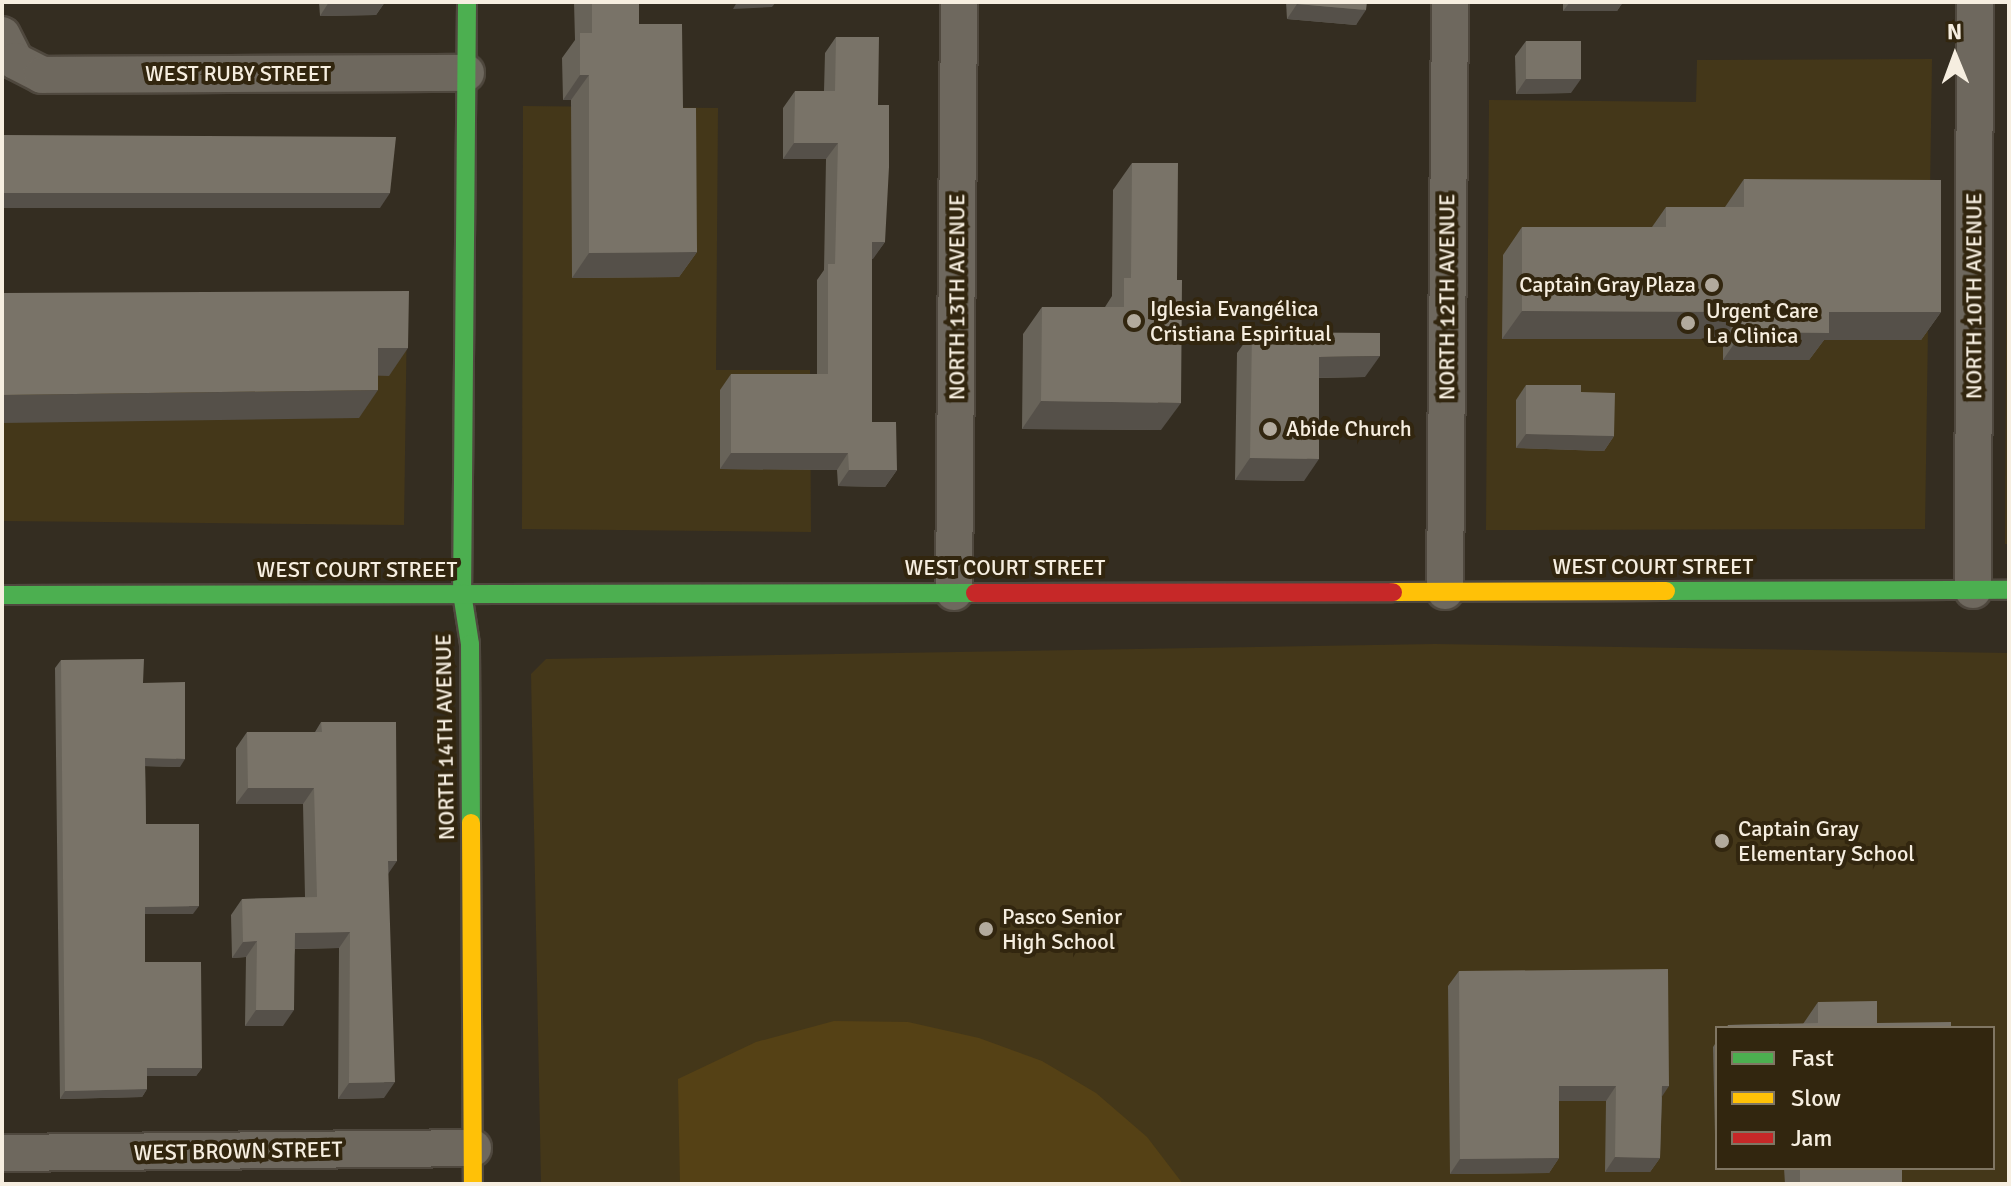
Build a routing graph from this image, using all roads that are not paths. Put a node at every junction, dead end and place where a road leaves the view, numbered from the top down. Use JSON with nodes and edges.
{"nodes":[{"id":1,"x":467,"y":2,"type":"edge"},
{"id":2,"x":959,"y":2,"type":"edge"},
{"id":3,"x":1450,"y":2,"type":"edge"},
{"id":4,"x":1975,"y":2,"type":"edge"},
{"id":5,"x":8,"y":48,"type":"edge"},
{"id":6,"x":466,"y":73,"type":"junction"},
{"id":7,"x":1973,"y":590,"type":"junction"},
{"id":8,"x":2009,"y":590,"type":"edge"},
{"id":9,"x":1445,"y":591,"type":"junction"},
{"id":10,"x":954,"y":592,"type":"junction"},
{"id":11,"x":462,"y":593,"type":"junction"},
{"id":12,"x":2,"y":595,"type":"edge"},
{"id":13,"x":473,"y":1148,"type":"junction"},
{"id":14,"x":2,"y":1153,"type":"edge"},
{"id":15,"x":473,"y":1184,"type":"edge"}],
"edges":[{"from":1,"to":6,"type":"main road","name":"NORTH 14TH AVENUE"},
{"from":2,"to":10,"type":"street","name":"NORTH 13TH AVENUE"},
{"from":3,"to":9,"type":"street","name":"NORTH 12TH AVENUE"},
{"from":4,"to":7,"type":"street","name":"NORTH 10TH AVENUE"},
{"from":5,"to":6,"type":"street","name":"WEST RUBY STREET"},
{"from":6,"to":11,"type":"main road","name":"NORTH 14TH AVENUE"},
{"from":7,"to":8,"type":"main road","name":"WEST COURT STREET"},
{"from":7,"to":9,"type":"main road","name":"WEST COURT STREET"},
{"from":9,"to":10,"type":"main road","name":"WEST COURT STREET"},
{"from":10,"to":11,"type":"main road","name":"WEST COURT STREET"},
{"from":11,"to":12,"type":"main road","name":"WEST COURT STREET"},
{"from":11,"to":13,"type":"main road","name":"NORTH 14TH AVENUE"},
{"from":13,"to":14,"type":"street","name":"WEST BROWN STREET"},
{"from":13,"to":15,"type":"main road","name":"NORTH 14TH AVENUE"}]}
